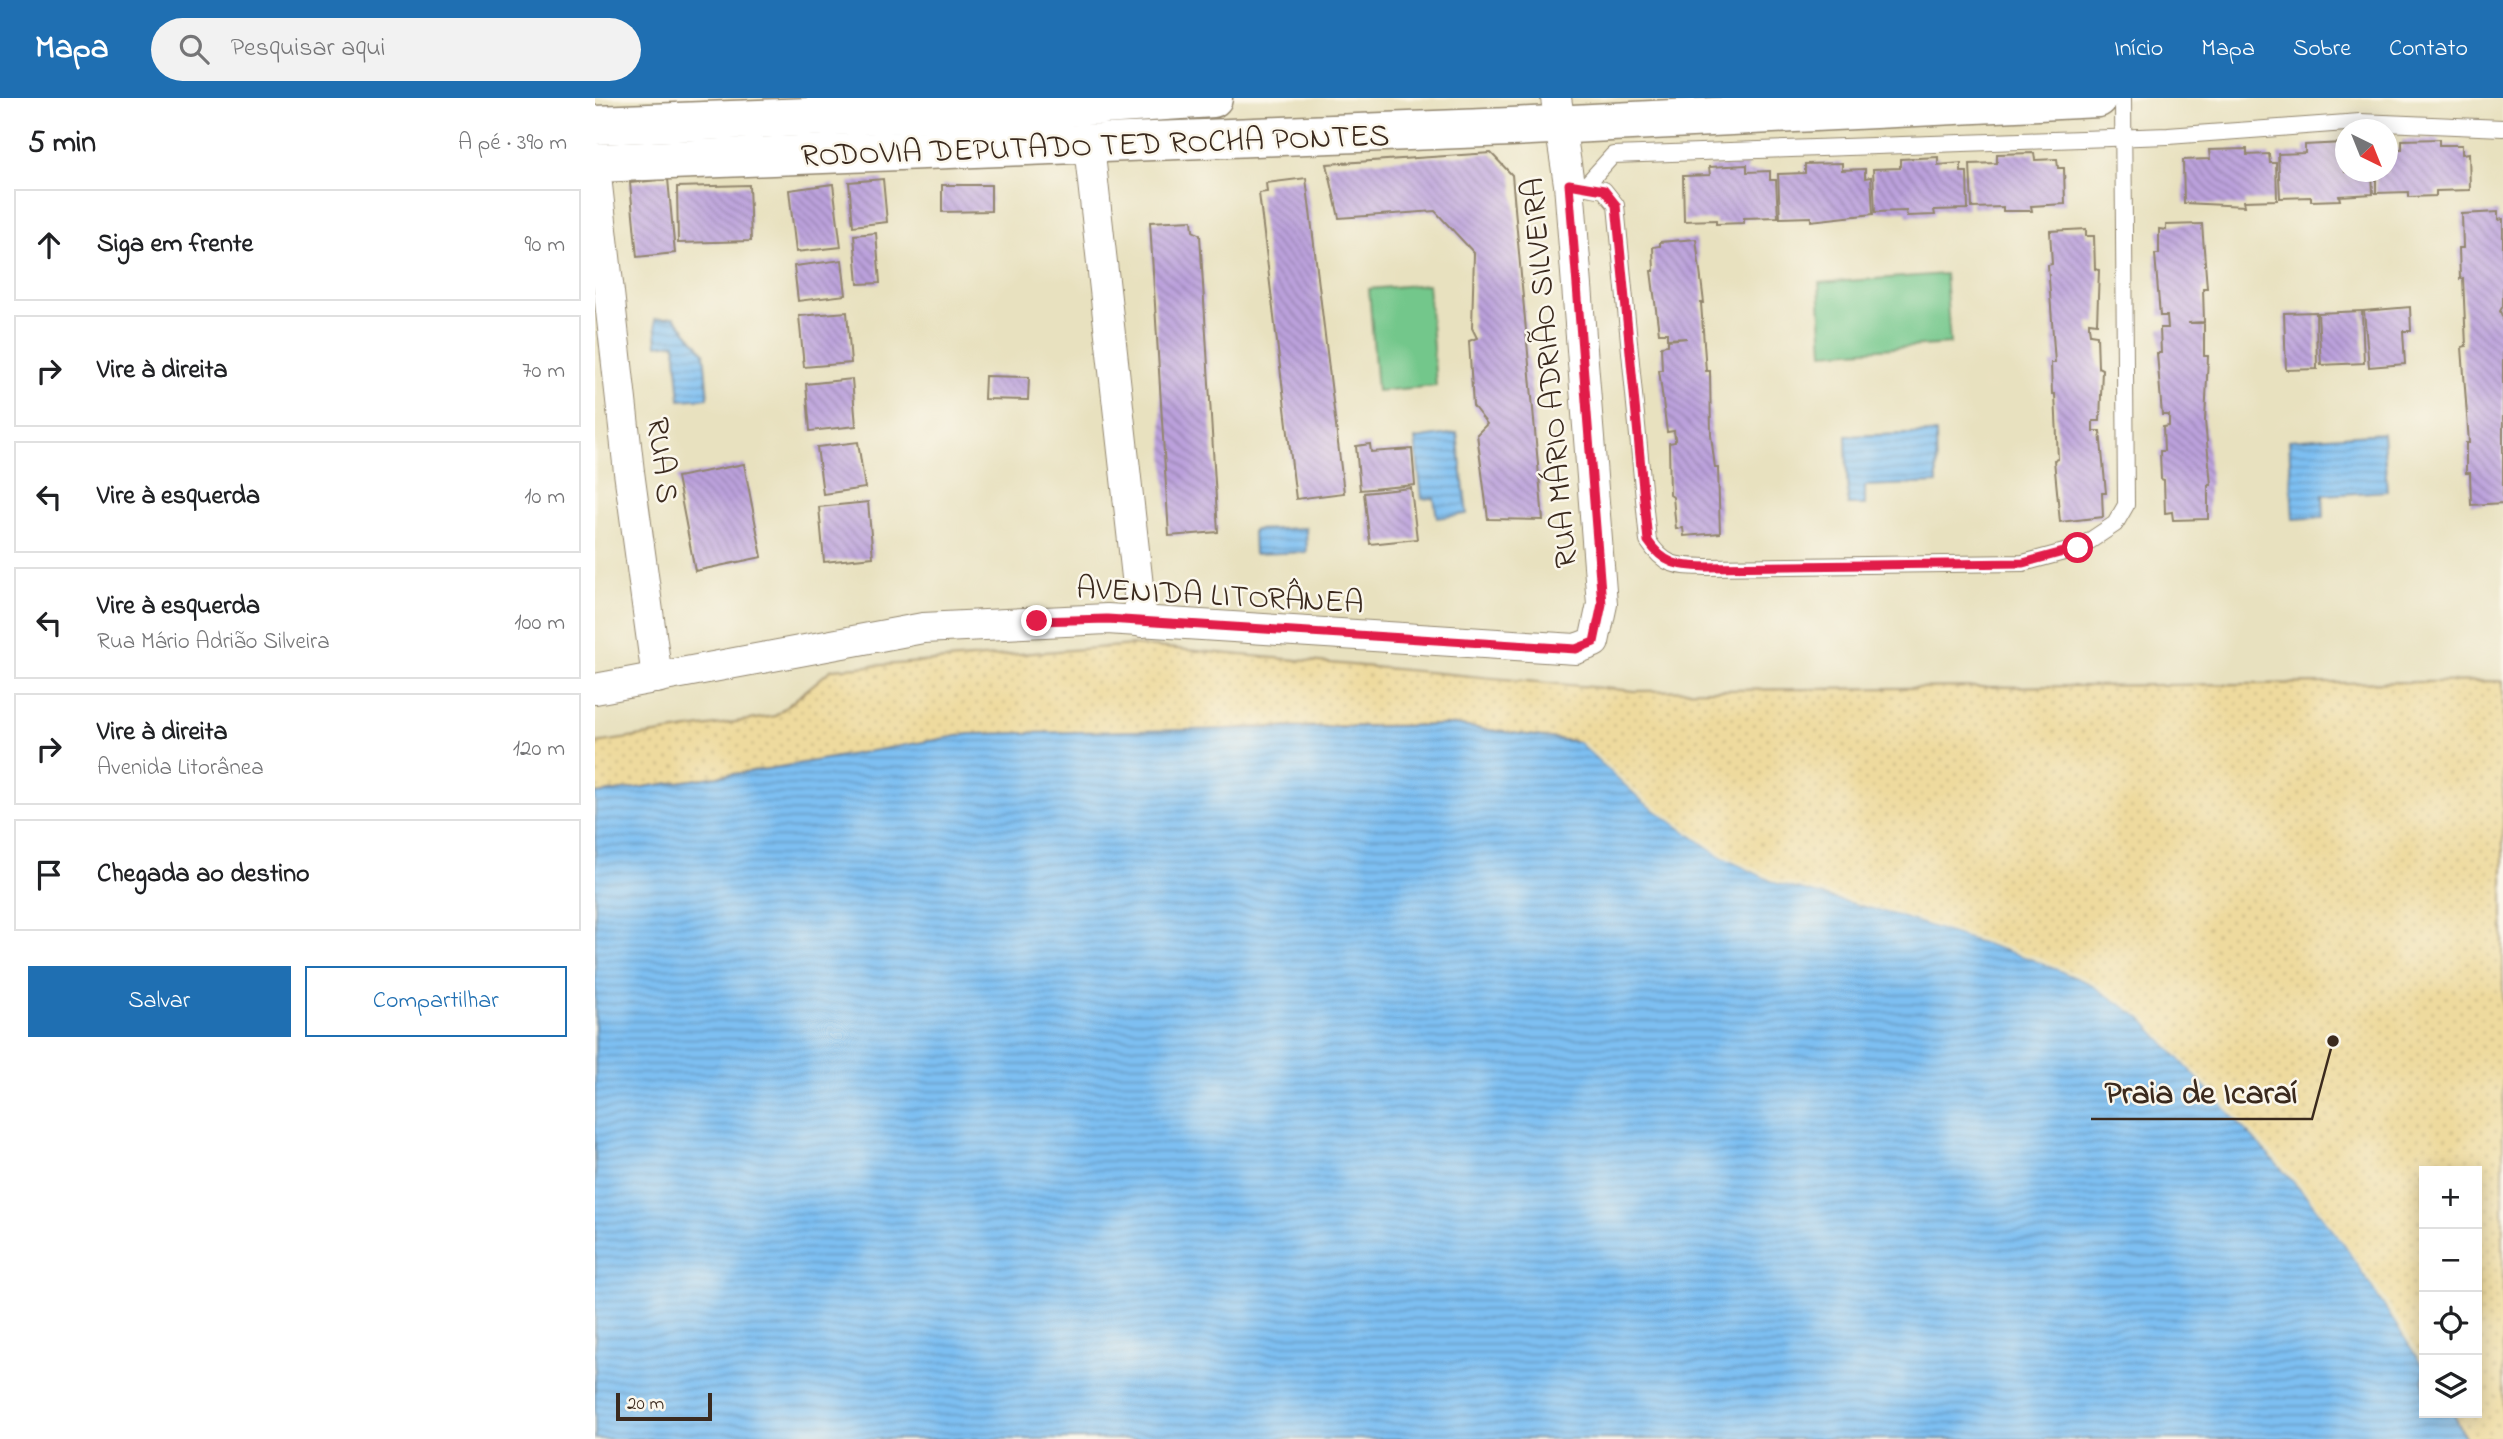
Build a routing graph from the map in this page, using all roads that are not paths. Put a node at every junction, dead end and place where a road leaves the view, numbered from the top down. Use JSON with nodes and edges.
{"nodes":[{"id":1,"x":1213,"y":98,"type":"edge"},
{"id":2,"x":2098,"y":98,"type":"edge"},
{"id":3,"x":2123,"y":98,"type":"edge"},
{"id":4,"x":1559,"y":111,"type":"edge"},
{"id":5,"x":595,"y":125,"type":"edge"},
{"id":6,"x":2503,"y":128,"type":"edge"},
{"id":7,"x":2124,"y":137,"type":"junction"},
{"id":8,"x":1090,"y":146,"type":"junction"},
{"id":9,"x":595,"y":165,"type":"edge"},
{"id":10,"x":1577,"y":185,"type":"junction"},
{"id":11,"x":1142,"y":622,"type":"junction"},
{"id":12,"x":1594,"y":642,"type":"joint"},
{"id":13,"x":657,"y":678,"type":"junction"},
{"id":14,"x":595,"y":689,"type":"edge"}],
"edges":[{"from":1,"to":5,"type":"main road","name":"RODOVIA DEPUTADO TED ROCHA PONTES"},
{"from":2,"to":4,"type":"main road","name":"RODOVIA DEPUTADO TED ROCHA PONTES"},
{"from":3,"to":7,"type":"lane"},
{"from":4,"to":8,"type":"main road","name":"RODOVIA DEPUTADO TED ROCHA PONTES"},
{"from":4,"to":10,"type":"street","name":"RUA MÁRIO ADRIÃO SILVEIRA"},
{"from":6,"to":7,"type":"lane"},
{"from":7,"to":10,"type":"lane"},
{"from":7,"to":10,"type":"lane"},
{"from":8,"to":9,"type":"main road","name":"RODOVIA DEPUTADO TED ROCHA PONTES"},
{"from":8,"to":11,"type":"street"},
{"from":9,"to":13,"type":"street","name":"RUA S"},
{"from":10,"to":12,"type":"street","name":"RUA MÁRIO ADRIÃO SILVEIRA"},
{"from":11,"to":12,"type":"street","name":"AVENIDA LITORÂNEA"},
{"from":11,"to":13,"type":"street","name":"AVENIDA LITORÂNEA"},
{"from":13,"to":14,"type":"street","name":"AVENIDA LITORÂNEA"}]}
